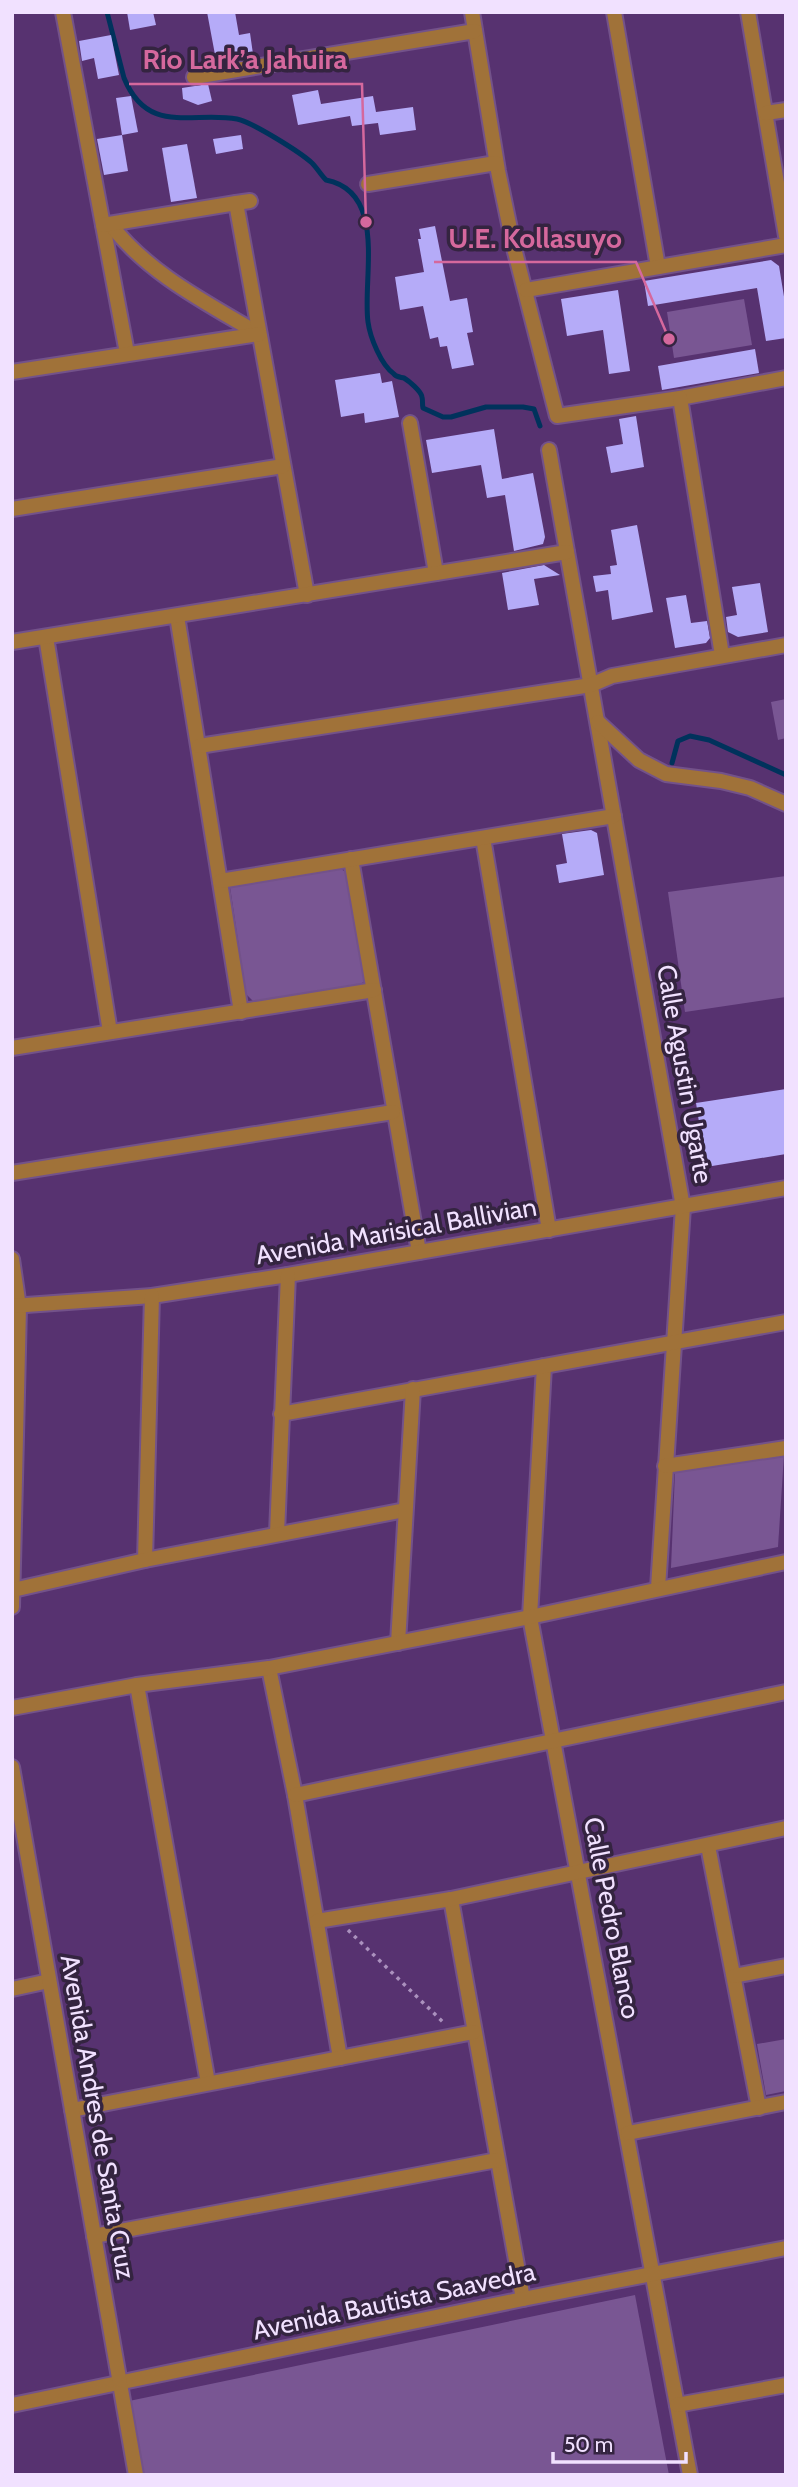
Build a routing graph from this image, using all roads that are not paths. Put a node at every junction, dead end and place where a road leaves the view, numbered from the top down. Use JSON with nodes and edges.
{"nodes":[{"id":1,"x":63,"y":12,"type":"edge"},
{"id":2,"x":472,"y":12,"type":"edge"},
{"id":3,"x":614,"y":12,"type":"edge"},
{"id":4,"x":748,"y":12,"type":"edge"},
{"id":5,"x":475,"y":31,"type":"junction"},
{"id":6,"x":194,"y":77,"type":"dead end"},
{"id":7,"x":786,"y":110,"type":"edge"},
{"id":8,"x":766,"y":113,"type":"junction"},
{"id":9,"x":496,"y":163,"type":"junction"},
{"id":10,"x":368,"y":184,"type":"dead end"},
{"id":11,"x":106,"y":225,"type":"junction"},
{"id":12,"x":786,"y":236,"type":"edge"},
{"id":13,"x":786,"y":245,"type":"edge"},
{"id":14,"x":659,"y":267,"type":"junction"},
{"id":15,"x":526,"y":290,"type":"junction"},
{"id":16,"x":259,"y":334,"type":"junction"},
{"id":17,"x":127,"y":353,"type":"junction"},
{"id":18,"x":12,"y":372,"type":"edge"},
{"id":19,"x":786,"y":378,"type":"edge"},
{"id":20,"x":680,"y":398,"type":"junction"},
{"id":21,"x":410,"y":424,"type":"dead end"},
{"id":22,"x":549,"y":450,"type":"dead end"},
{"id":23,"x":283,"y":466,"type":"junction"},
{"id":24,"x":12,"y":509,"type":"edge"},
{"id":25,"x":568,"y":552,"type":"junction"},
{"id":26,"x":436,"y":573,"type":"junction"},
{"id":27,"x":307,"y":595,"type":"junction"},
{"id":28,"x":177,"y":616,"type":"junction"},
{"id":29,"x":46,"y":637,"type":"junction"},
{"id":30,"x":12,"y":642,"type":"edge"},
{"id":31,"x":786,"y":645,"type":"edge"},
{"id":32,"x":722,"y":655,"type":"junction"},
{"id":33,"x":591,"y":685,"type":"junction"},
{"id":34,"x":598,"y":722,"type":"junction"},
{"id":35,"x":199,"y":746,"type":"junction"},
{"id":36,"x":786,"y":804,"type":"edge"},
{"id":37,"x":614,"y":816,"type":"junction"},
{"id":38,"x":483,"y":838,"type":"junction"},
{"id":39,"x":351,"y":859,"type":"junction"},
{"id":40,"x":220,"y":881,"type":"junction"},
{"id":41,"x":374,"y":990,"type":"junction"},
{"id":42,"x":241,"y":1012,"type":"junction"},
{"id":43,"x":110,"y":1032,"type":"junction"},
{"id":44,"x":12,"y":1048,"type":"edge"},
{"id":45,"x":393,"y":1112,"type":"junction"},
{"id":46,"x":12,"y":1173,"type":"edge"},
{"id":47,"x":786,"y":1188,"type":"edge"},
{"id":48,"x":683,"y":1207,"type":"junction"},
{"id":49,"x":549,"y":1230,"type":"junction"},
{"id":50,"x":419,"y":1252,"type":"junction"},
{"id":51,"x":12,"y":1259,"type":"edge"},
{"id":52,"x":288,"y":1275,"type":"junction"},
{"id":53,"x":152,"y":1296,"type":"junction"},
{"id":54,"x":16,"y":1306,"type":"edge"},
{"id":55,"x":786,"y":1322,"type":"edge"},
{"id":56,"x":675,"y":1341,"type":"junction"},
{"id":57,"x":544,"y":1366,"type":"junction"},
{"id":58,"x":413,"y":1389,"type":"junction"},
{"id":59,"x":281,"y":1414,"type":"junction"},
{"id":60,"x":786,"y":1448,"type":"edge"},
{"id":61,"x":665,"y":1466,"type":"junction"},
{"id":62,"x":405,"y":1510,"type":"junction"},
{"id":63,"x":276,"y":1533,"type":"junction"},
{"id":64,"x":145,"y":1560,"type":"junction"},
{"id":65,"x":786,"y":1562,"type":"edge"},
{"id":66,"x":658,"y":1588,"type":"junction"},
{"id":67,"x":13,"y":1590,"type":"edge"},
{"id":68,"x":12,"y":1607,"type":"edge"},
{"id":69,"x":530,"y":1617,"type":"junction"},
{"id":70,"x":398,"y":1643,"type":"junction"},
{"id":71,"x":269,"y":1668,"type":"junction"},
{"id":72,"x":137,"y":1685,"type":"junction"},
{"id":73,"x":786,"y":1692,"type":"edge"},
{"id":74,"x":12,"y":1708,"type":"edge"},
{"id":75,"x":553,"y":1740,"type":"junction"},
{"id":76,"x":12,"y":1767,"type":"edge"},
{"id":77,"x":295,"y":1795,"type":"junction"},
{"id":78,"x":786,"y":1828,"type":"edge"},
{"id":79,"x":708,"y":1846,"type":"junction"},
{"id":80,"x":579,"y":1871,"type":"junction"},
{"id":81,"x":451,"y":1899,"type":"junction"},
{"id":82,"x":317,"y":1921,"type":"junction"},
{"id":83,"x":786,"y":1966,"type":"edge"},
{"id":84,"x":734,"y":1976,"type":"junction"},
{"id":85,"x":48,"y":1981,"type":"junction"},
{"id":86,"x":12,"y":1989,"type":"edge"},
{"id":87,"x":474,"y":2032,"type":"junction"},
{"id":88,"x":340,"y":2058,"type":"junction"},
{"id":89,"x":208,"y":2083,"type":"junction"},
{"id":90,"x":786,"y":2102,"type":"edge"},
{"id":91,"x":759,"y":2108,"type":"junction"},
{"id":92,"x":72,"y":2110,"type":"junction"},
{"id":93,"x":628,"y":2133,"type":"junction"},
{"id":94,"x":497,"y":2160,"type":"junction"},
{"id":95,"x":94,"y":2236,"type":"junction"},
{"id":96,"x":786,"y":2248,"type":"edge"},
{"id":97,"x":654,"y":2274,"type":"junction"},
{"id":98,"x":523,"y":2299,"type":"junction"},
{"id":99,"x":120,"y":2383,"type":"junction"},
{"id":100,"x":786,"y":2385,"type":"edge"},
{"id":101,"x":12,"y":2405,"type":"edge"},
{"id":102,"x":677,"y":2405,"type":"junction"},
{"id":103,"x":135,"y":2475,"type":"edge"},
{"id":104,"x":690,"y":2475,"type":"edge"}],
"edges":[{"from":1,"to":11,"type":"street"},
{"from":2,"to":5,"type":"street"},
{"from":3,"to":14,"type":"street"},
{"from":4,"to":8,"type":"street"},
{"from":5,"to":6,"type":"street"},
{"from":5,"to":9,"type":"street"},
{"from":7,"to":8,"type":"street"},
{"from":8,"to":12,"type":"street"},
{"from":9,"to":10,"type":"street"},
{"from":9,"to":15,"type":"street"},
{"from":11,"to":16,"type":"street"},
{"from":11,"to":16,"type":"street"},
{"from":11,"to":17,"type":"street"},
{"from":13,"to":14,"type":"street"},
{"from":14,"to":15,"type":"street"},
{"from":15,"to":20,"type":"street"},
{"from":16,"to":17,"type":"street"},
{"from":16,"to":23,"type":"street"},
{"from":17,"to":18,"type":"street"},
{"from":19,"to":20,"type":"street"},
{"from":20,"to":32,"type":"street"},
{"from":21,"to":26,"type":"street"},
{"from":22,"to":25,"type":"street","name":"Calle Agustin Ugarte"},
{"from":23,"to":24,"type":"street"},
{"from":23,"to":27,"type":"street"},
{"from":25,"to":26,"type":"street"},
{"from":25,"to":33,"type":"street","name":"Calle Agustin Ugarte"},
{"from":26,"to":27,"type":"street"},
{"from":27,"to":28,"type":"street"},
{"from":28,"to":29,"type":"street"},
{"from":28,"to":35,"type":"street"},
{"from":29,"to":30,"type":"street"},
{"from":29,"to":43,"type":"street"},
{"from":31,"to":32,"type":"street"},
{"from":32,"to":33,"type":"street"},
{"from":33,"to":34,"type":"street","name":"Calle Agustin Ugarte"},
{"from":33,"to":35,"type":"street"},
{"from":34,"to":36,"type":"street"},
{"from":34,"to":37,"type":"street","name":"Calle Agustin Ugarte"},
{"from":35,"to":40,"type":"street"},
{"from":37,"to":38,"type":"street"},
{"from":37,"to":48,"type":"street","name":"Calle Agustin Ugarte"},
{"from":38,"to":39,"type":"street"},
{"from":38,"to":49,"type":"street"},
{"from":39,"to":40,"type":"street"},
{"from":39,"to":41,"type":"street"},
{"from":40,"to":42,"type":"street"},
{"from":41,"to":42,"type":"street"},
{"from":41,"to":45,"type":"street"},
{"from":42,"to":43,"type":"street"},
{"from":43,"to":44,"type":"street"},
{"from":45,"to":46,"type":"street"},
{"from":45,"to":50,"type":"street"},
{"from":47,"to":48,"type":"street","name":"Avenida Marisical Ballivian"},
{"from":48,"to":49,"type":"street","name":"Avenida Marisical Ballivian"},
{"from":48,"to":56,"type":"street","name":"Calle Agustin Ugarte"},
{"from":49,"to":50,"type":"street","name":"Avenida Marisical Ballivian"},
{"from":50,"to":52,"type":"street","name":"Avenida Marisical Ballivian"},
{"from":51,"to":54,"type":"street"},
{"from":52,"to":53,"type":"street","name":"Avenida Marisical Ballivian"},
{"from":52,"to":59,"type":"street"},
{"from":53,"to":54,"type":"street","name":"Avenida Marisical Ballivian"},
{"from":53,"to":64,"type":"street"},
{"from":54,"to":67,"type":"street"},
{"from":55,"to":56,"type":"street"},
{"from":56,"to":57,"type":"street"},
{"from":56,"to":61,"type":"street","name":"Calle Agustin Ugarte"},
{"from":57,"to":58,"type":"street"},
{"from":57,"to":69,"type":"street","name":"Calle Pedro Blanco"},
{"from":58,"to":59,"type":"street"},
{"from":58,"to":62,"type":"street"},
{"from":59,"to":63,"type":"street"},
{"from":60,"to":61,"type":"street"},
{"from":61,"to":66,"type":"street","name":"Calle Agustin Ugarte"},
{"from":62,"to":63,"type":"street"},
{"from":62,"to":70,"type":"street"},
{"from":63,"to":64,"type":"street"},
{"from":64,"to":67,"type":"street"},
{"from":65,"to":66,"type":"street"},
{"from":66,"to":69,"type":"street"},
{"from":67,"to":68,"type":"street"},
{"from":69,"to":70,"type":"street"},
{"from":69,"to":75,"type":"street","name":"Calle Pedro Blanco"},
{"from":70,"to":71,"type":"street"},
{"from":71,"to":72,"type":"street"},
{"from":71,"to":77,"type":"street"},
{"from":72,"to":74,"type":"street"},
{"from":72,"to":89,"type":"street"},
{"from":73,"to":75,"type":"street"},
{"from":75,"to":77,"type":"street"},
{"from":75,"to":80,"type":"street","name":"Calle Pedro Blanco"},
{"from":76,"to":85,"type":"street","name":"Avenida Andres de Santa Cruz"},
{"from":77,"to":82,"type":"street"},
{"from":78,"to":79,"type":"street"},
{"from":79,"to":80,"type":"street"},
{"from":79,"to":84,"type":"street"},
{"from":80,"to":81,"type":"street"},
{"from":80,"to":93,"type":"street","name":"Calle Pedro Blanco"},
{"from":81,"to":82,"type":"street"},
{"from":81,"to":87,"type":"street"},
{"from":82,"to":88,"type":"street"},
{"from":83,"to":84,"type":"street"},
{"from":84,"to":91,"type":"street"},
{"from":85,"to":86,"type":"street"},
{"from":85,"to":92,"type":"street","name":"Avenida Andres de Santa Cruz"},
{"from":87,"to":88,"type":"street"},
{"from":87,"to":94,"type":"street"},
{"from":88,"to":89,"type":"street"},
{"from":89,"to":92,"type":"street"},
{"from":90,"to":91,"type":"street"},
{"from":91,"to":93,"type":"street"},
{"from":92,"to":95,"type":"street","name":"Avenida Andres de Santa Cruz"},
{"from":93,"to":97,"type":"street","name":"Calle Pedro Blanco"},
{"from":94,"to":95,"type":"street"},
{"from":94,"to":98,"type":"street"},
{"from":95,"to":99,"type":"street","name":"Avenida Andres de Santa Cruz"},
{"from":96,"to":97,"type":"street","name":"Avenida Bautista Saavedra"},
{"from":97,"to":98,"type":"street","name":"Avenida Bautista Saavedra"},
{"from":97,"to":102,"type":"street","name":"Calle Pedro Blanco"},
{"from":98,"to":99,"type":"street","name":"Avenida Bautista Saavedra"},
{"from":99,"to":101,"type":"street","name":"Avenida Bautista Saavedra"},
{"from":99,"to":103,"type":"street","name":"Avenida Andres de Santa Cruz"},
{"from":100,"to":102,"type":"street"},
{"from":102,"to":104,"type":"street","name":"Calle Pedro Blanco"}]}
